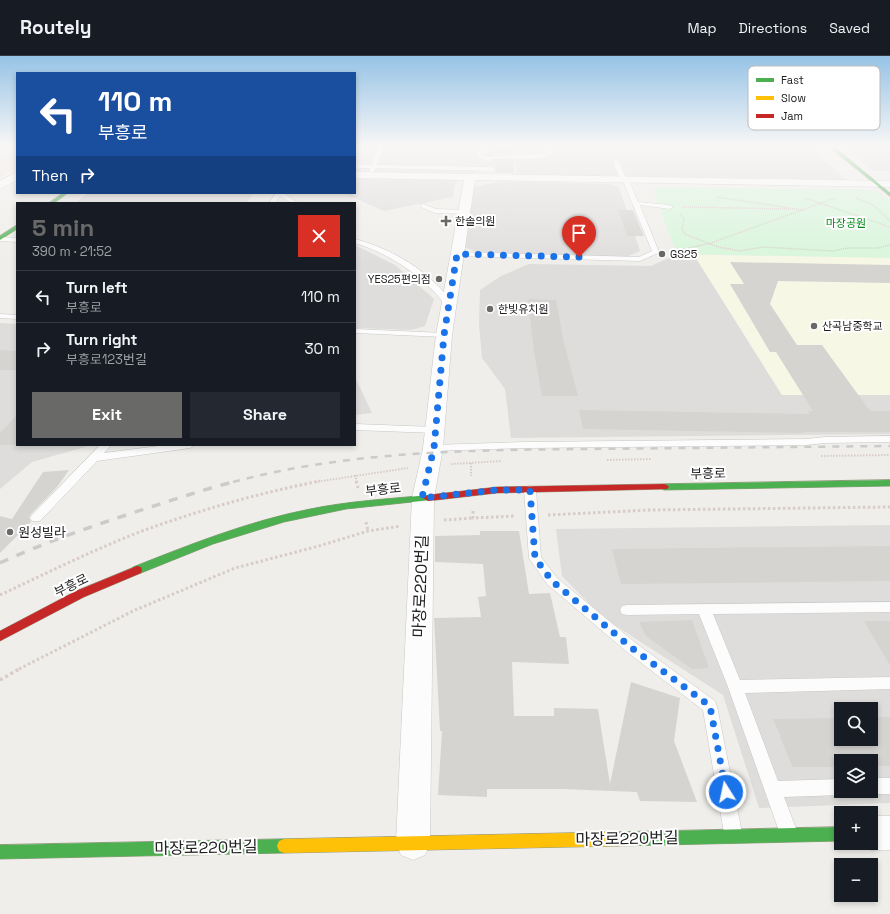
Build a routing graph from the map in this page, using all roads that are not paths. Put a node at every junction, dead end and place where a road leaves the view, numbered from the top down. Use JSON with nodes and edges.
{"nodes":[{"id":1,"x":469,"y":185,"type":"edge"},
{"id":2,"x":628,"y":185,"type":"edge"},
{"id":3,"x":877,"y":185,"type":"edge"},
{"id":4,"x":64,"y":194,"type":"edge"},
{"id":5,"x":281,"y":194,"type":"edge"},
{"id":6,"x":890,"y":195,"type":"edge"},
{"id":7,"x":52,"y":202,"type":"edge"},
{"id":8,"x":293,"y":202,"type":"edge"},
{"id":9,"x":635,"y":203,"type":"junction"},
{"id":10,"x":423,"y":206,"type":"dead end"},
{"id":11,"x":670,"y":207,"type":"road end"},
{"id":12,"x":464,"y":212,"type":"junction"},
{"id":13,"x":16,"y":228,"type":"edge"},
{"id":14,"x":0,"y":239,"type":"edge"},
{"id":15,"x":16,"y":240,"type":"edge"},
{"id":16,"x":357,"y":241,"type":"edge"},
{"id":17,"x":457,"y":254,"type":"junction"},
{"id":18,"x":449,"y":303,"type":"junction"},
{"id":19,"x":0,"y":316,"type":"edge"},
{"id":20,"x":16,"y":317,"type":"edge"},
{"id":21,"x":356,"y":331,"type":"edge"},
{"id":22,"x":444,"y":335,"type":"junction"},
{"id":23,"x":356,"y":427,"type":"edge"},
{"id":24,"x":435,"y":430,"type":"junction"},
{"id":25,"x":890,"y":439,"type":"edge"},
{"id":26,"x":105,"y":446,"type":"edge"},
{"id":27,"x":183,"y":446,"type":"edge"},
{"id":28,"x":434,"y":448,"type":"junction"},
{"id":29,"x":94,"y":458,"type":"junction"},
{"id":30,"x":890,"y":483,"type":"edge"},
{"id":31,"x":530,"y":490,"type":"junction"},
{"id":32,"x":422,"y":510,"type":"junction"},
{"id":33,"x":36,"y":518,"type":"dead end"},
{"id":34,"x":890,"y":607,"type":"edge"},
{"id":35,"x":704,"y":609,"type":"junction"},
{"id":36,"x":627,"y":610,"type":"dead end"},
{"id":37,"x":0,"y":636,"type":"edge"},
{"id":38,"x":890,"y":683,"type":"edge"},
{"id":39,"x":735,"y":687,"type":"junction"},
{"id":40,"x":878,"y":786,"type":"edge"},
{"id":41,"x":890,"y":786,"type":"edge"},
{"id":42,"x":834,"y":787,"type":"edge"},
{"id":43,"x":772,"y":789,"type":"junction"},
{"id":44,"x":878,"y":833,"type":"edge"},
{"id":45,"x":890,"y":833,"type":"edge"},
{"id":46,"x":834,"y":834,"type":"edge"},
{"id":47,"x":789,"y":835,"type":"junction"},
{"id":48,"x":734,"y":836,"type":"junction"},
{"id":49,"x":413,"y":843,"type":"junction"},
{"id":50,"x":0,"y":852,"type":"edge"}],
"edges":[{"from":1,"to":12,"type":"street","name":"마장로220번길"},
{"from":2,"to":9,"type":"lane"},
{"from":3,"to":6,"type":"main road"},
{"from":4,"to":7,"type":"main road"},
{"from":5,"to":8,"type":"lane"},
{"from":9,"to":11,"type":"lane"},
{"from":9,"to":17,"type":"lane"},
{"from":10,"to":12,"type":"lane"},
{"from":12,"to":17,"type":"street","name":"마장로220번길"},
{"from":13,"to":14,"type":"main road"},
{"from":14,"to":15,"type":"lane"},
{"from":16,"to":18,"type":"lane"},
{"from":17,"to":18,"type":"street","name":"마장로220번길"},
{"from":18,"to":22,"type":"street","name":"마장로220번길"},
{"from":19,"to":20,"type":"lane"},
{"from":21,"to":22,"type":"lane"},
{"from":22,"to":24,"type":"street","name":"마장로220번길"},
{"from":23,"to":24,"type":"lane"},
{"from":24,"to":28,"type":"street","name":"마장로220번길"},
{"from":25,"to":28,"type":"lane"},
{"from":26,"to":29,"type":"lane"},
{"from":27,"to":29,"type":"lane"},
{"from":28,"to":32,"type":"street","name":"마장로220번길"},
{"from":29,"to":33,"type":"lane"},
{"from":30,"to":31,"type":"main road","name":"부흥로"},
{"from":31,"to":32,"type":"main road","name":"부흥로"},
{"from":31,"to":48,"type":"lane"},
{"from":32,"to":37,"type":"main road","name":"부흥로"},
{"from":32,"to":49,"type":"street","name":"마장로220번길"},
{"from":34,"to":35,"type":"lane"},
{"from":35,"to":36,"type":"lane"},
{"from":35,"to":39,"type":"lane"},
{"from":38,"to":39,"type":"lane"},
{"from":39,"to":43,"type":"lane"},
{"from":40,"to":41,"type":"lane"},
{"from":42,"to":43,"type":"lane"},
{"from":43,"to":47,"type":"lane"},
{"from":44,"to":45,"type":"street"},
{"from":46,"to":47,"type":"main road","name":"마장로220번길"},
{"from":47,"to":48,"type":"main road","name":"마장로220번길"},
{"from":48,"to":49,"type":"main road","name":"마장로220번길"},
{"from":49,"to":50,"type":"main road","name":"마장로220번길"}]}
